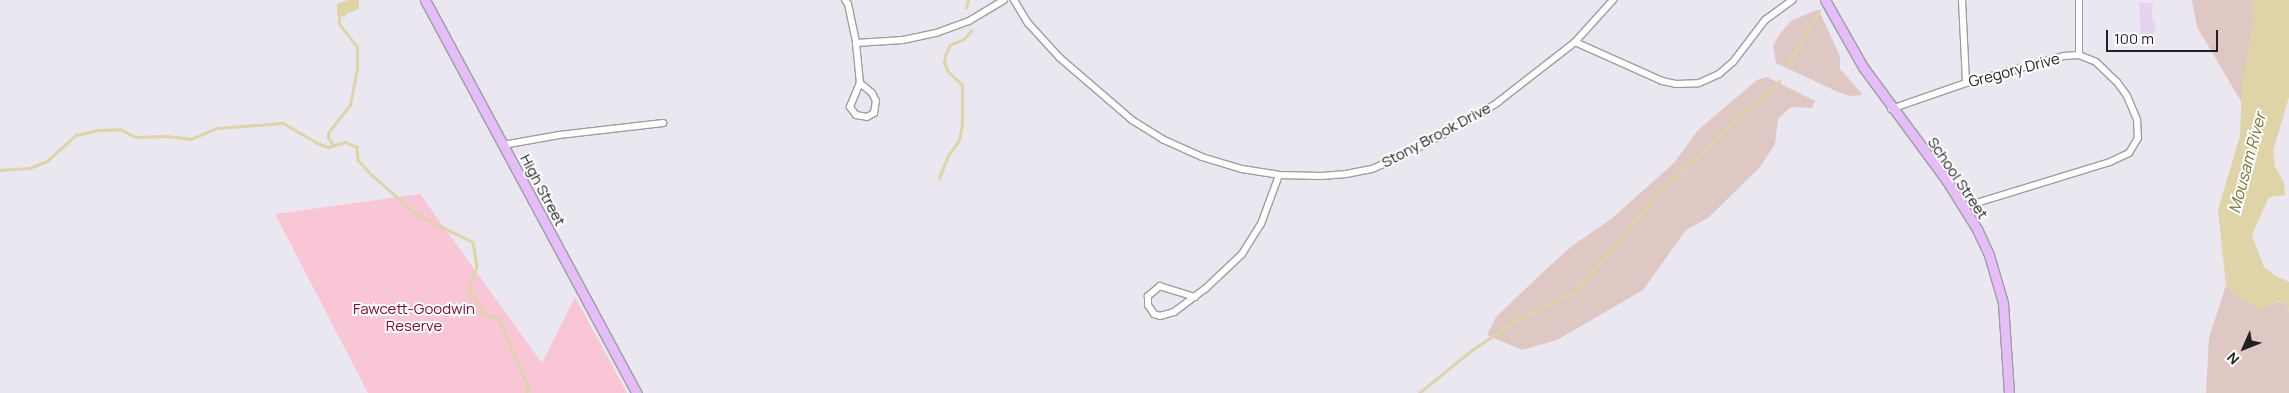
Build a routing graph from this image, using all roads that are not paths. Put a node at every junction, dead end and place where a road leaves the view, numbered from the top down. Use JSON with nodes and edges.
{"nodes":[{"id":1,"x":425,"y":0,"type":"edge"},
{"id":2,"x":1004,"y":0,"type":"edge"},
{"id":3,"x":1014,"y":0,"type":"edge"},
{"id":4,"x":1613,"y":0,"type":"edge"},
{"id":5,"x":1793,"y":0,"type":"edge"},
{"id":6,"x":1825,"y":0,"type":"edge"},
{"id":7,"x":1962,"y":0,"type":"edge"},
{"id":8,"x":2079,"y":0,"type":"edge"},
{"id":9,"x":848,"y":1,"type":"edge"},
{"id":10,"x":1575,"y":42,"type":"junction"},
{"id":11,"x":856,"y":43,"type":"junction"},
{"id":12,"x":2079,"y":55,"type":"junction"},
{"id":13,"x":860,"y":83,"type":"junction"},
{"id":14,"x":1966,"y":83,"type":"junction"},
{"id":15,"x":1892,"y":109,"type":"junction"},
{"id":16,"x":663,"y":122,"type":"dead end"},
{"id":17,"x":503,"y":146,"type":"junction"},
{"id":18,"x":1279,"y":174,"type":"junction"},
{"id":19,"x":1964,"y":207,"type":"junction"},
{"id":20,"x":1195,"y":297,"type":"junction"},
{"id":21,"x":637,"y":393,"type":"edge"},
{"id":22,"x":2009,"y":393,"type":"edge"}],
"edges":[{"from":1,"to":17,"type":"street","name":"High Street"},
{"from":2,"to":11,"type":"street"},
{"from":3,"to":18,"type":"street","name":"Stony Brook Drive"},
{"from":4,"to":10,"type":"street","name":"Stony Brook Drive"},
{"from":5,"to":10,"type":"street"},
{"from":6,"to":15,"type":"street","name":"School Street"},
{"from":7,"to":14,"type":"street"},
{"from":8,"to":12,"type":"street"},
{"from":9,"to":11,"type":"street"},
{"from":10,"to":18,"type":"street","name":"Stony Brook Drive"},
{"from":11,"to":13,"type":"street"},
{"from":12,"to":14,"type":"street","name":"Gregory Drive"},
{"from":12,"to":19,"type":"street","name":"Gregory Drive"},
{"from":13,"to":13,"type":"street"},
{"from":14,"to":15,"type":"street","name":"Gregory Drive"},
{"from":15,"to":19,"type":"street","name":"School Street"},
{"from":16,"to":17,"type":"street"},
{"from":17,"to":21,"type":"street","name":"High Street"},
{"from":18,"to":20,"type":"street"},
{"from":19,"to":22,"type":"street","name":"School Street"},
{"from":20,"to":20,"type":"street"}]}
